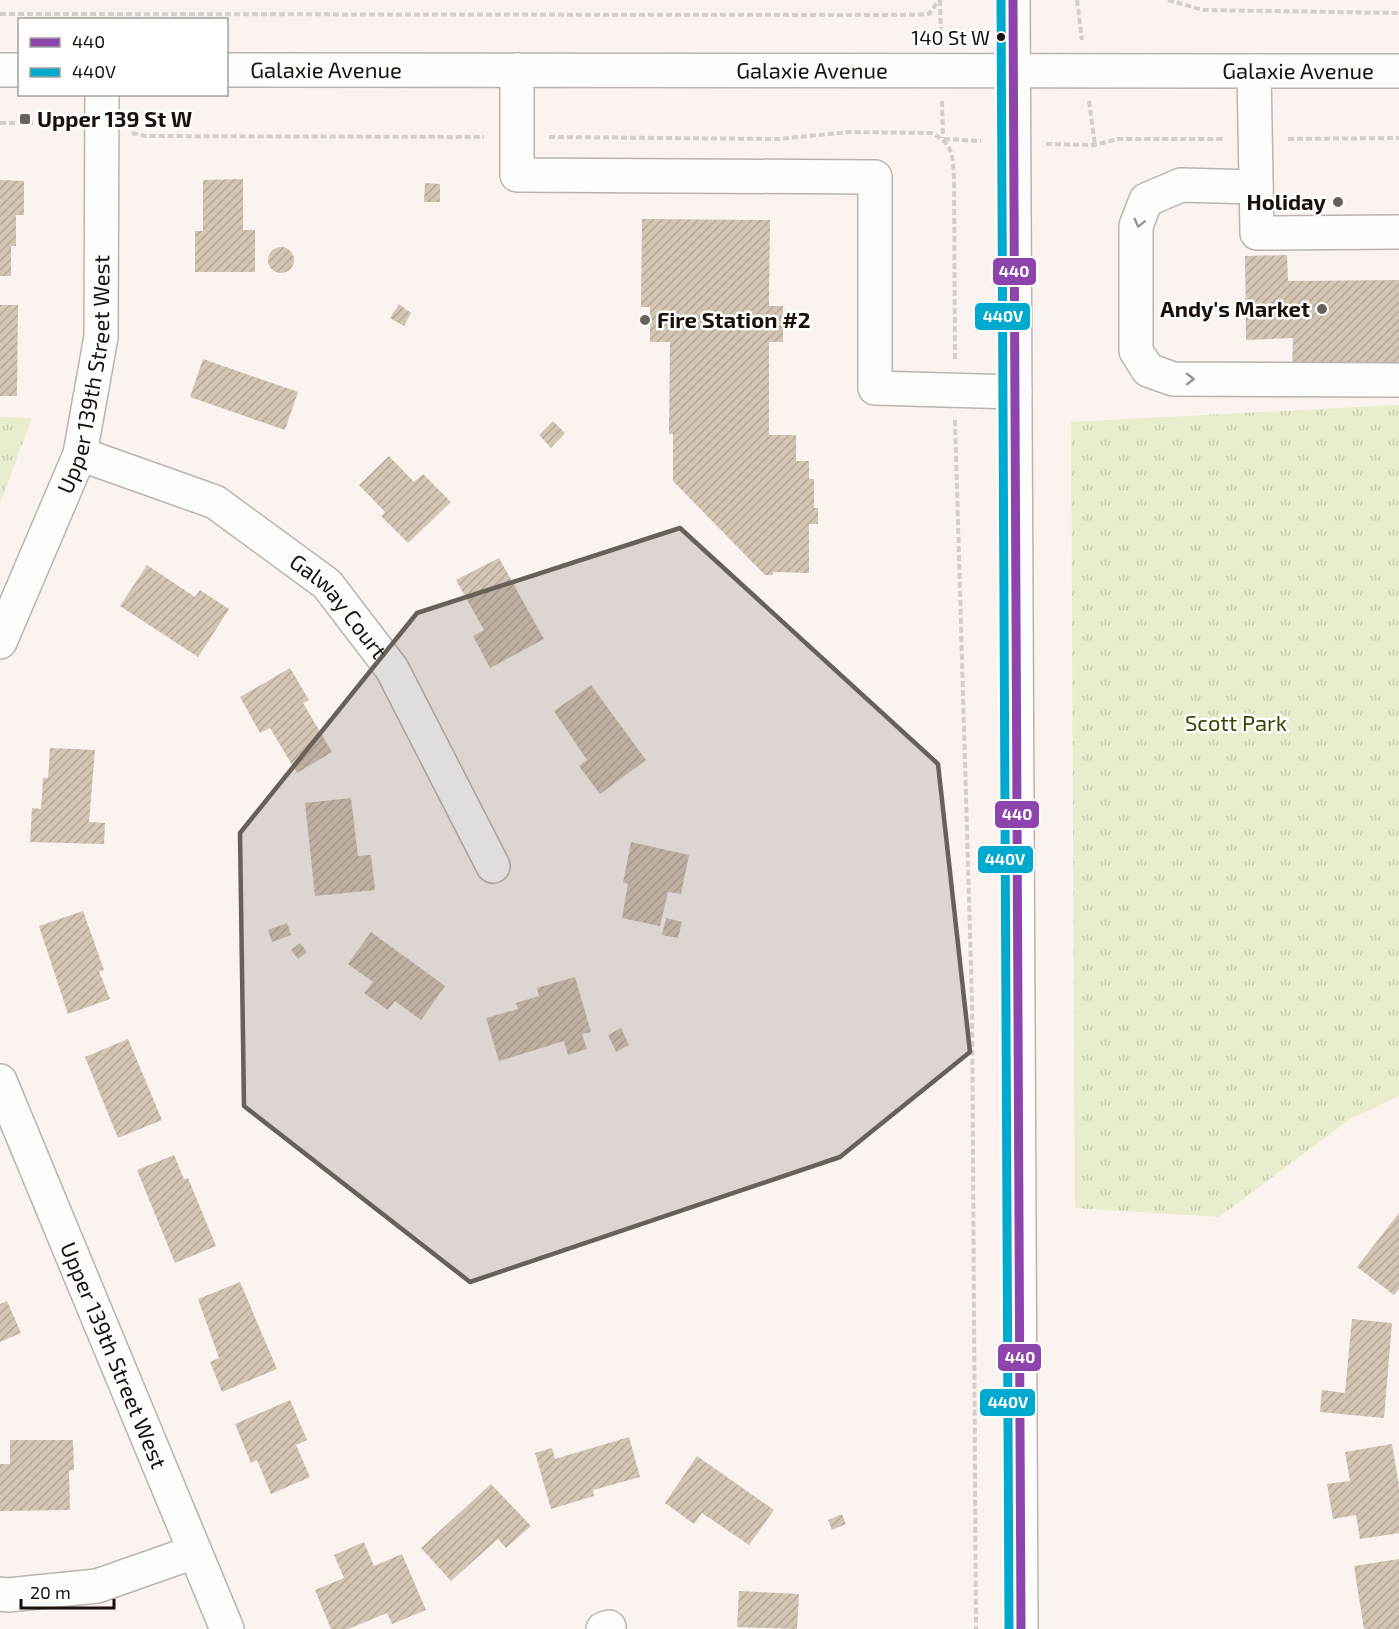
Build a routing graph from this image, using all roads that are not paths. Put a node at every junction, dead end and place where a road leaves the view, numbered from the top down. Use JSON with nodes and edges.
{"nodes":[{"id":1,"x":1013,"y":0,"type":"edge"},
{"id":2,"x":0,"y":69,"type":"edge"},
{"id":3,"x":18,"y":70,"type":"edge"},
{"id":4,"x":228,"y":70,"type":"edge"},
{"id":5,"x":517,"y":70,"type":"junction"},
{"id":6,"x":1014,"y":70,"type":"junction"},
{"id":7,"x":1254,"y":71,"type":"junction"},
{"id":8,"x":1399,"y":71,"type":"edge"},
{"id":9,"x":102,"y":96,"type":"edge"},
{"id":10,"x":1256,"y":188,"type":"junction"},
{"id":11,"x":1399,"y":232,"type":"edge"},
{"id":12,"x":1399,"y":380,"type":"edge"},
{"id":13,"x":1015,"y":392,"type":"junction"},
{"id":14,"x":80,"y":454,"type":"junction"},
{"id":15,"x":0,"y":642,"type":"edge"},
{"id":16,"x":493,"y":866,"type":"dead end"},
{"id":17,"x":0,"y":1081,"type":"edge"},
{"id":18,"x":194,"y":1552,"type":"junction"},
{"id":19,"x":0,"y":1594,"type":"edge"},
{"id":20,"x":227,"y":1629,"type":"edge"},
{"id":21,"x":1021,"y":1629,"type":"edge"}],
"edges":[{"from":1,"to":6,"type":"street"},
{"from":2,"to":3,"type":"street"},
{"from":4,"to":5,"type":"street","name":"Galaxie Avenue"},
{"from":5,"to":6,"type":"street","name":"Galaxie Avenue"},
{"from":5,"to":13,"type":"street"},
{"from":6,"to":7,"type":"street","name":"Galaxie Avenue"},
{"from":6,"to":13,"type":"street"},
{"from":7,"to":8,"type":"street","name":"Galaxie Avenue"},
{"from":7,"to":10,"type":"street"},
{"from":9,"to":14,"type":"street","name":"Upper 139th Street West"},
{"from":10,"to":11,"type":"street"},
{"from":10,"to":12,"type":"street","one_way":true},
{"from":13,"to":21,"type":"street"},
{"from":14,"to":15,"type":"street","name":"Upper 139th Street West"},
{"from":14,"to":16,"type":"street","name":"Galway Court"},
{"from":17,"to":18,"type":"street","name":"Upper 139th Street West"},
{"from":18,"to":19,"type":"street"},
{"from":18,"to":20,"type":"street","name":"Upper 139th Street West"}]}
